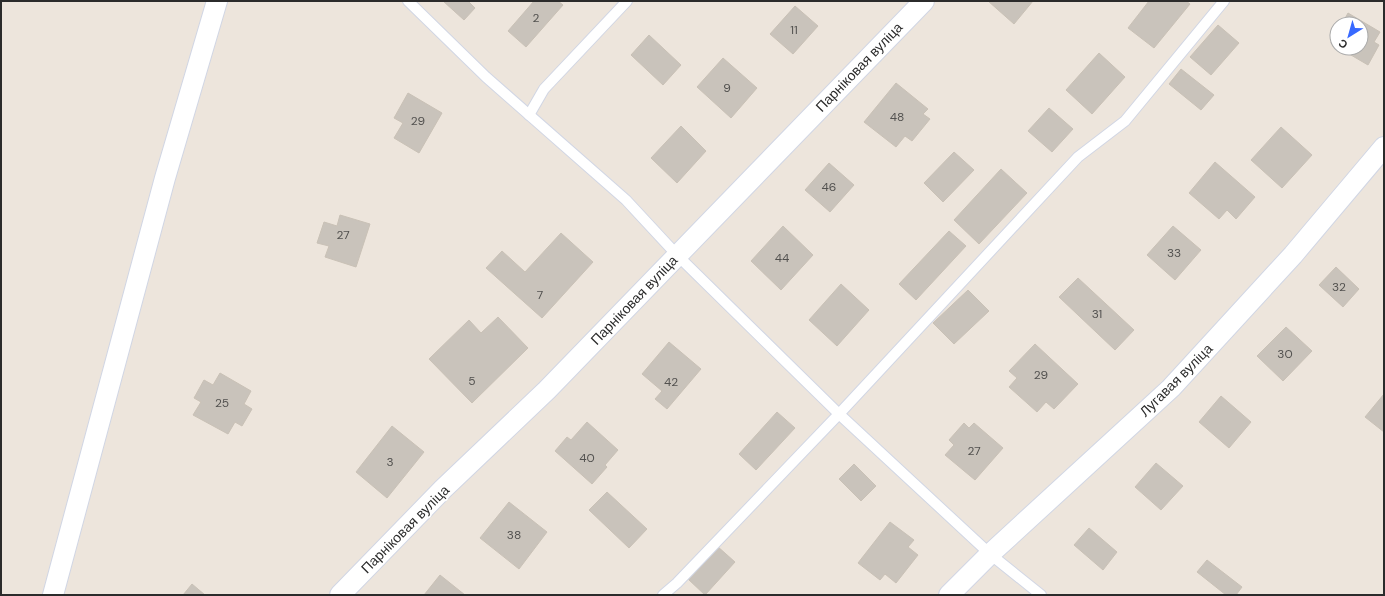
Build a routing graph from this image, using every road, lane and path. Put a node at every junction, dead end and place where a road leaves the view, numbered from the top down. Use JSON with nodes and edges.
{"nodes":[{"id":1,"x":216,"y":1,"type":"edge"},
{"id":2,"x":408,"y":1,"type":"edge"},
{"id":3,"x":627,"y":1,"type":"edge"},
{"id":4,"x":924,"y":1,"type":"edge"},
{"id":5,"x":1221,"y":2,"type":"edge"},
{"id":6,"x":529,"y":115,"type":"junction"},
{"id":7,"x":1384,"y":147,"type":"edge"},
{"id":8,"x":677,"y":255,"type":"junction"},
{"id":9,"x":840,"y":414,"type":"junction"},
{"id":10,"x":990,"y":554,"type":"junction"},
{"id":11,"x":53,"y":595,"type":"edge"},
{"id":12,"x":340,"y":595,"type":"edge"},
{"id":13,"x":663,"y":595,"type":"edge"},
{"id":14,"x":950,"y":595,"type":"edge"},
{"id":15,"x":1041,"y":595,"type":"edge"}],
"edges":[{"from":1,"to":11,"type":"street"},
{"from":2,"to":6,"type":"lane"},
{"from":3,"to":6,"type":"lane"},
{"from":4,"to":8,"type":"street","name":"Парніковая вуліца"},
{"from":5,"to":9,"type":"lane"},
{"from":6,"to":8,"type":"lane"},
{"from":7,"to":10,"type":"street","name":"Лугавая вуліца"},
{"from":8,"to":9,"type":"lane"},
{"from":8,"to":12,"type":"street","name":"Парніковая вуліца"},
{"from":9,"to":10,"type":"lane"},
{"from":9,"to":13,"type":"lane"},
{"from":10,"to":14,"type":"street","name":"Лугавая вуліца"},
{"from":10,"to":15,"type":"lane"}]}
